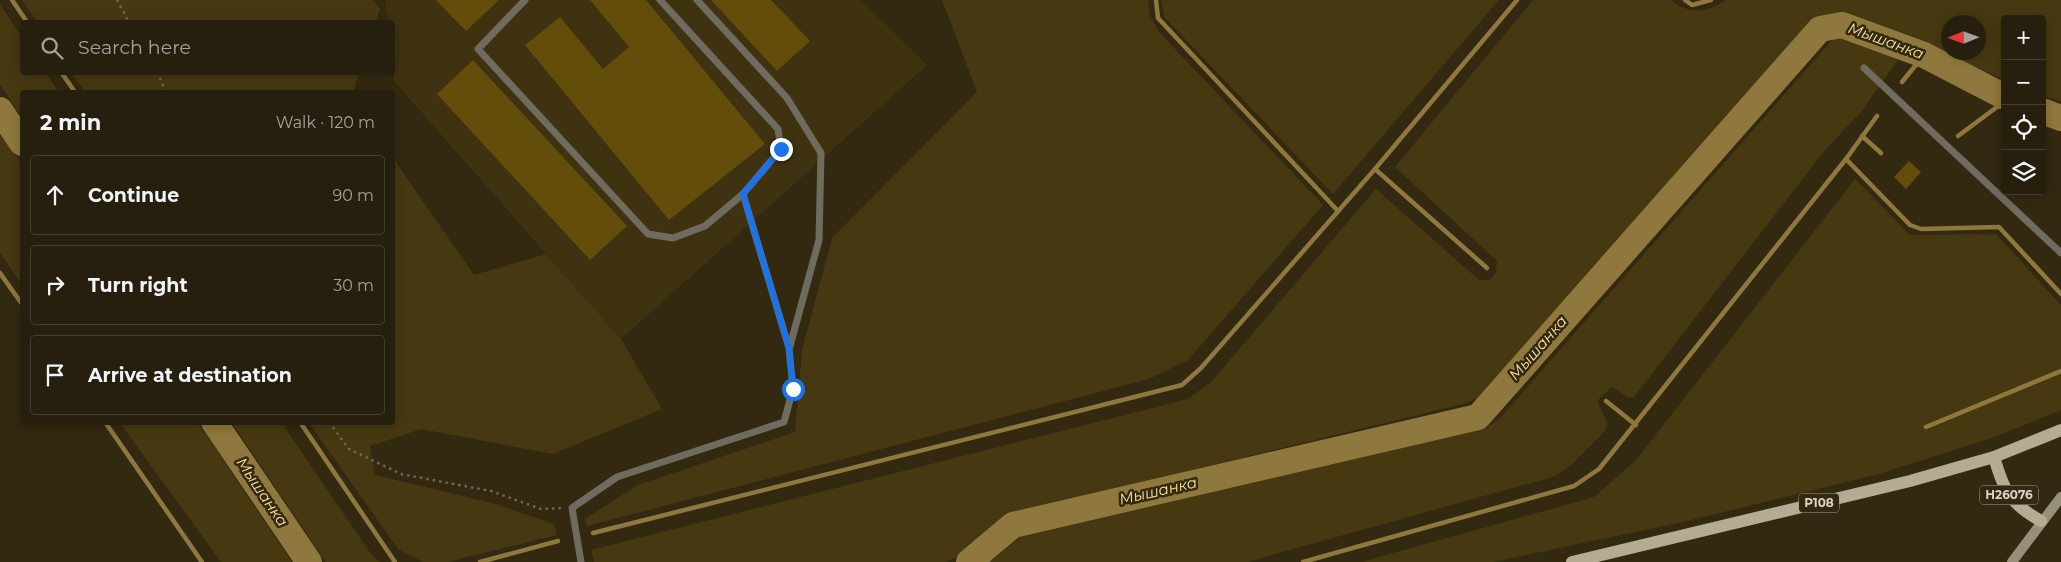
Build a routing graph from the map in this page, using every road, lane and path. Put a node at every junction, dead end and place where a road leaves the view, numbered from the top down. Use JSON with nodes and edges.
{"nodes":[{"id":1,"x":117,"y":0,"type":"edge"},
{"id":2,"x":525,"y":0,"type":"edge"},
{"id":3,"x":660,"y":0,"type":"edge"},
{"id":4,"x":697,"y":0,"type":"edge"},
{"id":5,"x":128,"y":20,"type":"edge"},
{"id":6,"x":1864,"y":68,"type":"dead end"},
{"id":7,"x":158,"y":75,"type":"edge"},
{"id":8,"x":165,"y":90,"type":"edge"},
{"id":9,"x":743,"y":194,"type":"junction"},
{"id":10,"x":2061,"y":252,"type":"edge"},
{"id":11,"x":789,"y":348,"type":"junction"},
{"id":12,"x":331,"y":425,"type":"edge"},
{"id":13,"x":2061,"y":430,"type":"edge"},
{"id":14,"x":1994,"y":457,"type":"junction"},
{"id":15,"x":2061,"y":497,"type":"edge"},
{"id":16,"x":572,"y":508,"type":"junction"},
{"id":17,"x":2040,"y":521,"type":"junction"},
{"id":18,"x":581,"y":562,"type":"edge"},
{"id":19,"x":1572,"y":562,"type":"edge"},
{"id":20,"x":2012,"y":562,"type":"edge"}],
"edges":[{"from":1,"to":5,"type":"path"},
{"from":2,"to":9,"type":"lane"},
{"from":3,"to":9,"type":"lane"},
{"from":4,"to":11,"type":"lane"},
{"from":6,"to":10,"type":"lane"},
{"from":7,"to":8,"type":"path"},
{"from":9,"to":11,"type":"lane"},
{"from":11,"to":16,"type":"lane"},
{"from":12,"to":16,"type":"path"},
{"from":13,"to":14,"type":"main road","number":"Р108"},
{"from":14,"to":17,"type":"main road","number":"Н26076"},
{"from":14,"to":19,"type":"main road","number":"Р108"},
{"from":15,"to":17,"type":"street","number":"Н26076"},
{"from":16,"to":18,"type":"lane"},
{"from":17,"to":20,"type":"street","number":"Н26076"}]}
